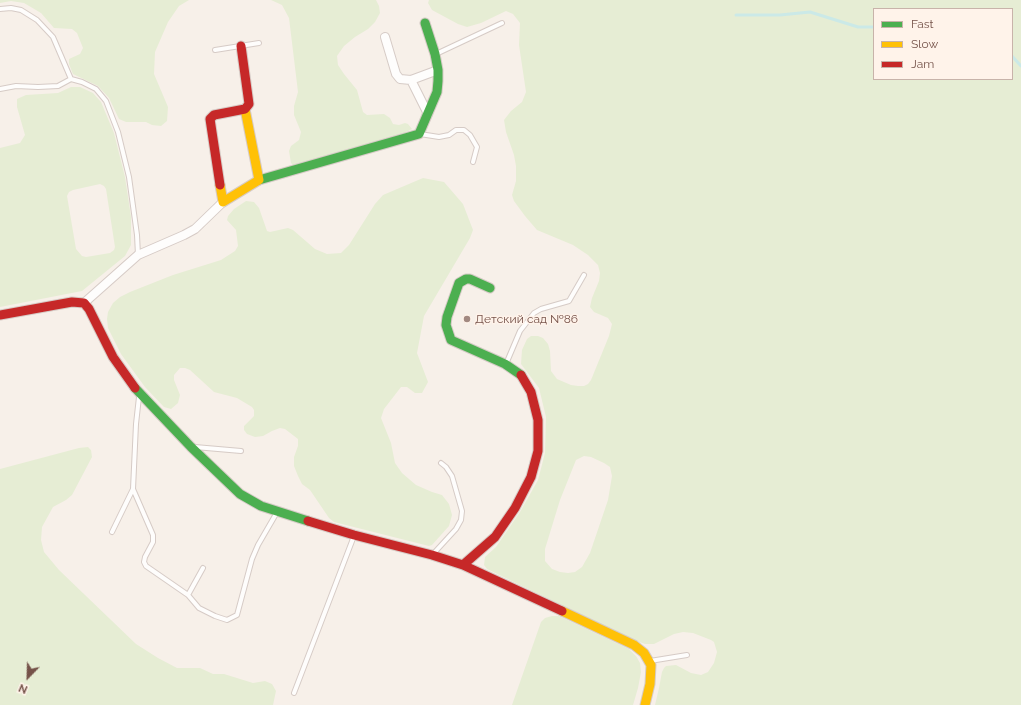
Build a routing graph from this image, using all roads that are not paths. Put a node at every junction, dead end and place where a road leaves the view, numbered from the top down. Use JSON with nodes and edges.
{"nodes":[{"id":1,"x":0,"y":9,"type":"edge"},
{"id":2,"x":425,"y":23,"type":"dead end"},
{"id":3,"x":502,"y":23,"type":"dead end"},
{"id":4,"x":385,"y":37,"type":"dead end"},
{"id":5,"x":259,"y":43,"type":"dead end"},
{"id":6,"x":241,"y":46,"type":"junction"},
{"id":7,"x":215,"y":50,"type":"dead end"},
{"id":8,"x":435,"y":54,"type":"junction"},
{"id":9,"x":438,"y":70,"type":"junction"},
{"id":10,"x":71,"y":79,"type":"junction"},
{"id":11,"x":411,"y":80,"type":"junction"},
{"id":12,"x":0,"y":89,"type":"edge"},
{"id":13,"x":245,"y":109,"type":"junction"},
{"id":14,"x":428,"y":114,"type":"junction"},
{"id":15,"x":419,"y":134,"type":"junction"},
{"id":16,"x":473,"y":162,"type":"dead end"},
{"id":17,"x":259,"y":180,"type":"junction"},
{"id":18,"x":223,"y":202,"type":"junction"},
{"id":19,"x":138,"y":255,"type":"junction"},
{"id":20,"x":584,"y":275,"type":"dead end"},
{"id":21,"x":490,"y":288,"type":"dead end"},
{"id":22,"x":84,"y":303,"type":"junction"},
{"id":23,"x":0,"y":315,"type":"edge"},
{"id":24,"x":505,"y":364,"type":"junction"},
{"id":25,"x":139,"y":393,"type":"junction"},
{"id":26,"x":191,"y":447,"type":"junction"},
{"id":27,"x":240,"y":451,"type":"dead end"},
{"id":28,"x":441,"y":463,"type":"dead end"},
{"id":29,"x":133,"y":489,"type":"junction"},
{"id":30,"x":277,"y":512,"type":"junction"},
{"id":31,"x":112,"y":532,"type":"dead end"},
{"id":32,"x":354,"y":535,"type":"junction"},
{"id":33,"x":432,"y":555,"type":"junction"},
{"id":34,"x":462,"y":565,"type":"junction"},
{"id":35,"x":203,"y":568,"type":"dead end"},
{"id":36,"x":188,"y":595,"type":"junction"},
{"id":37,"x":687,"y":655,"type":"dead end"},
{"id":38,"x":650,"y":661,"type":"junction"},
{"id":39,"x":294,"y":693,"type":"dead end"},
{"id":40,"x":645,"y":705,"type":"edge"}],
"edges":[{"from":1,"to":10,"type":"lane"},
{"from":2,"to":8,"type":"street"},
{"from":3,"to":8,"type":"lane"},
{"from":4,"to":11,"type":"street"},
{"from":5,"to":6,"type":"lane"},
{"from":6,"to":7,"type":"lane"},
{"from":6,"to":13,"type":"street"},
{"from":8,"to":9,"type":"street"},
{"from":9,"to":11,"type":"street"},
{"from":9,"to":14,"type":"street"},
{"from":10,"to":12,"type":"lane"},
{"from":10,"to":19,"type":"lane"},
{"from":11,"to":14,"type":"street"},
{"from":13,"to":17,"type":"street"},
{"from":13,"to":18,"type":"street"},
{"from":14,"to":15,"type":"street"},
{"from":15,"to":16,"type":"lane"},
{"from":15,"to":17,"type":"street"},
{"from":17,"to":18,"type":"street"},
{"from":18,"to":19,"type":"street"},
{"from":19,"to":22,"type":"street"},
{"from":20,"to":24,"type":"lane"},
{"from":21,"to":24,"type":"street"},
{"from":22,"to":23,"type":"street"},
{"from":22,"to":25,"type":"street"},
{"from":24,"to":34,"type":"street"},
{"from":25,"to":26,"type":"street"},
{"from":25,"to":29,"type":"lane"},
{"from":26,"to":27,"type":"lane"},
{"from":26,"to":30,"type":"street"},
{"from":28,"to":33,"type":"lane"},
{"from":29,"to":31,"type":"lane"},
{"from":29,"to":36,"type":"lane"},
{"from":30,"to":32,"type":"street"},
{"from":30,"to":36,"type":"lane"},
{"from":32,"to":33,"type":"street"},
{"from":32,"to":39,"type":"lane"},
{"from":33,"to":34,"type":"street"},
{"from":34,"to":38,"type":"street"},
{"from":35,"to":36,"type":"lane"},
{"from":37,"to":38,"type":"lane"},
{"from":38,"to":40,"type":"street"}]}
